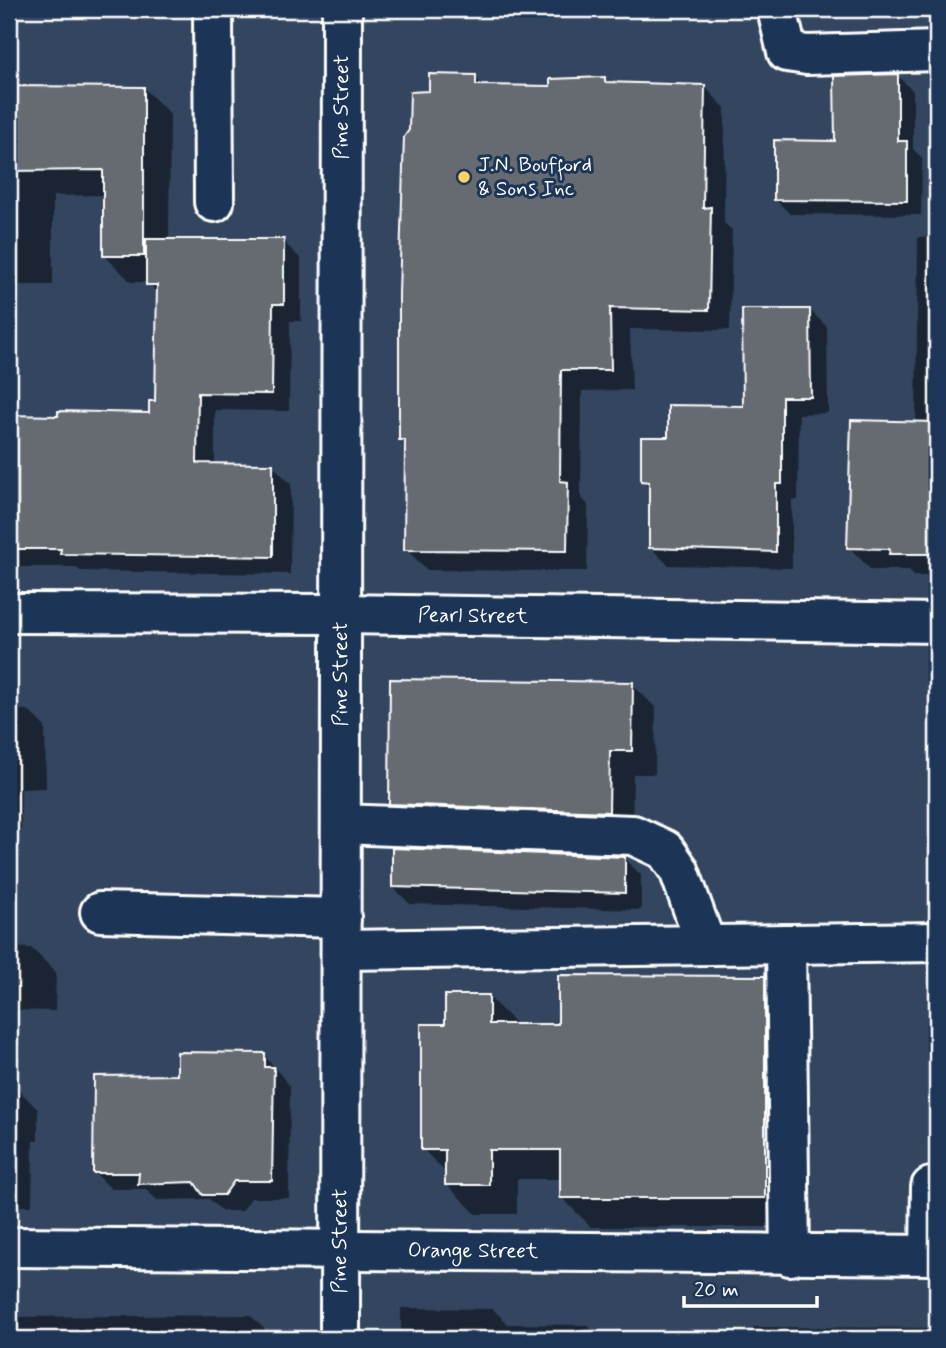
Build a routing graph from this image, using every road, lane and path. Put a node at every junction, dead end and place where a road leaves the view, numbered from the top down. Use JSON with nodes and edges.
{"nodes":[{"id":1,"x":213,"y":9,"type":"edge"},
{"id":2,"x":342,"y":9,"type":"edge"},
{"id":3,"x":777,"y":9,"type":"edge"},
{"id":4,"x":937,"y":51,"type":"edge"},
{"id":5,"x":214,"y":202,"type":"dead end"},
{"id":6,"x":9,"y":613,"type":"edge"},
{"id":7,"x":342,"y":614,"type":"junction"},
{"id":8,"x":937,"y":623,"type":"edge"},
{"id":9,"x":341,"y":824,"type":"junction"},
{"id":10,"x":100,"y":912,"type":"dead end"},
{"id":11,"x":341,"y":934,"type":"junction"},
{"id":12,"x":937,"y":942,"type":"edge"},
{"id":13,"x":786,"y":944,"type":"junction"},
{"id":14,"x":706,"y":945,"type":"junction"},
{"id":15,"x":931,"y":1187,"type":"dead end"},
{"id":16,"x":9,"y":1247,"type":"edge"},
{"id":17,"x":341,"y":1249,"type":"junction"},
{"id":18,"x":934,"y":1255,"type":"edge"},
{"id":19,"x":790,"y":1256,"type":"junction"},
{"id":20,"x":340,"y":1339,"type":"edge"}],
"edges":[{"from":1,"to":5,"type":"street"},
{"from":2,"to":7,"type":"street","name":"Pine Street"},
{"from":3,"to":4,"type":"street"},
{"from":6,"to":7,"type":"street","name":"Pearl Street"},
{"from":7,"to":8,"type":"street","name":"Pearl Street"},
{"from":7,"to":9,"type":"street","name":"Pine Street"},
{"from":9,"to":11,"type":"street","name":"Pine Street"},
{"from":9,"to":14,"type":"street"},
{"from":10,"to":11,"type":"street"},
{"from":11,"to":14,"type":"street"},
{"from":11,"to":17,"type":"street","name":"Pine Street"},
{"from":12,"to":13,"type":"street"},
{"from":13,"to":14,"type":"street"},
{"from":13,"to":19,"type":"street"},
{"from":15,"to":18,"type":"street"},
{"from":16,"to":17,"type":"street","name":"Orange Street"},
{"from":17,"to":19,"type":"street","name":"Orange Street"},
{"from":17,"to":20,"type":"street","name":"Pine Street"},
{"from":18,"to":19,"type":"street","name":"Orange Street"}]}
